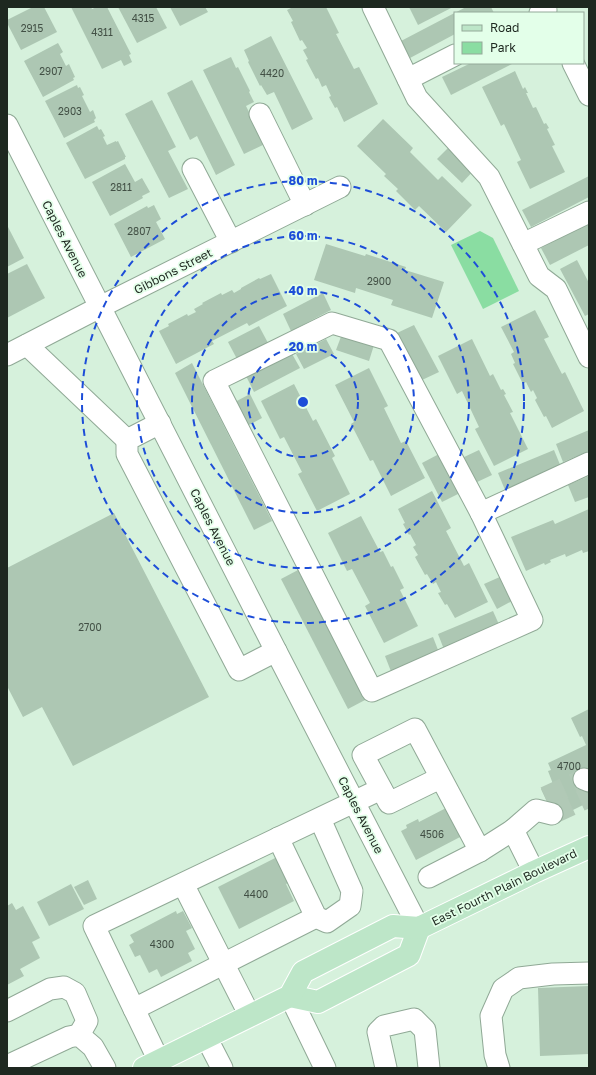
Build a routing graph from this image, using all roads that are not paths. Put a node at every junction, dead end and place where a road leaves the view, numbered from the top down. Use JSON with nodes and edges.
{"nodes":[{"id":1,"x":373,"y":7,"type":"edge"},
{"id":2,"x":454,"y":55,"type":"edge"},
{"id":3,"x":579,"y":64,"type":"edge"},
{"id":4,"x":408,"y":78,"type":"junction"},
{"id":5,"x":589,"y":95,"type":"edge"},
{"id":6,"x":260,"y":114,"type":"dead end"},
{"id":7,"x":7,"y":126,"type":"edge"},
{"id":8,"x":193,"y":170,"type":"dead end"},
{"id":9,"x":340,"y":187,"type":"dead end"},
{"id":10,"x":305,"y":205,"type":"junction"},
{"id":11,"x":589,"y":212,"type":"edge"},
{"id":12,"x":231,"y":242,"type":"junction"},
{"id":13,"x":523,"y":244,"type":"junction"},
{"id":14,"x":100,"y":307,"type":"junction"},
{"id":15,"x":27,"y":345,"type":"junction"},
{"id":16,"x":7,"y":355,"type":"edge"},
{"id":17,"x":589,"y":357,"type":"edge"},
{"id":18,"x":160,"y":423,"type":"junction"},
{"id":19,"x":127,"y":440,"type":"junction"},
{"id":20,"x":589,"y":463,"type":"edge"},
{"id":21,"x":481,"y":514,"type":"junction"},
{"id":22,"x":276,"y":651,"type":"junction"},
{"id":23,"x":440,"y":778,"type":"junction"},
{"id":24,"x":381,"y":789,"type":"junction"},
{"id":25,"x":354,"y":802,"type":"junction"},
{"id":26,"x":545,"y":807,"type":"tunnel mouth"},
{"id":27,"x":320,"y":819,"type":"junction"},
{"id":28,"x":513,"y":830,"type":"junction"},
{"id":29,"x":278,"y":838,"type":"junction"},
{"id":30,"x":589,"y":846,"type":"edge"},
{"id":31,"x":480,"y":851,"type":"junction"},
{"id":32,"x":534,"y":872,"type":"junction"},
{"id":33,"x":429,"y":877,"type":"dead end"},
{"id":34,"x":183,"y":884,"type":"junction"},
{"id":35,"x":316,"y":917,"type":"junction"},
{"id":36,"x":419,"y":928,"type":"junction"},
{"id":37,"x":223,"y":964,"type":"junction"},
{"id":38,"x":589,"y":973,"type":"edge"},
{"id":39,"x":290,"y":996,"type":"junction"},
{"id":40,"x":134,"y":1009,"type":"junction"},
{"id":41,"x":7,"y":1011,"type":"edge"},
{"id":42,"x":250,"y":1016,"type":"junction"},
{"id":43,"x":79,"y":1035,"type":"junction"},
{"id":44,"x":206,"y":1037,"type":"junction"},
{"id":45,"x":152,"y":1064,"type":"edge"},
{"id":46,"x":7,"y":1066,"type":"edge"},
{"id":47,"x":105,"y":1068,"type":"edge"},
{"id":48,"x":222,"y":1068,"type":"edge"},
{"id":49,"x":325,"y":1068,"type":"edge"},
{"id":50,"x":386,"y":1068,"type":"edge"},
{"id":51,"x":429,"y":1068,"type":"edge"},
{"id":52,"x":499,"y":1068,"type":"edge"}],
"edges":[{"from":1,"to":4,"type":"street"},
{"from":2,"to":4,"type":"street"},
{"from":3,"to":5,"type":"street"},
{"from":4,"to":13,"type":"street"},
{"from":6,"to":10,"type":"street"},
{"from":7,"to":14,"type":"street","name":"Caples Avenue"},
{"from":8,"to":12,"type":"street"},
{"from":9,"to":10,"type":"street","name":"Gibbons Street"},
{"from":10,"to":12,"type":"street","name":"Gibbons Street"},
{"from":11,"to":13,"type":"street"},
{"from":12,"to":14,"type":"street","name":"Gibbons Street"},
{"from":13,"to":17,"type":"street"},
{"from":14,"to":15,"type":"street","name":"Gibbons Street"},
{"from":14,"to":18,"type":"street","name":"Caples Avenue"},
{"from":15,"to":16,"type":"street","name":"Gibbons Street"},
{"from":15,"to":19,"type":"street"},
{"from":18,"to":19,"type":"street"},
{"from":18,"to":22,"type":"street","name":"Caples Avenue"},
{"from":19,"to":22,"type":"street"},
{"from":20,"to":21,"type":"street"},
{"from":21,"to":21,"type":"street"},
{"from":22,"to":25,"type":"street","name":"Caples Avenue"},
{"from":23,"to":24,"type":"street"},
{"from":23,"to":24,"type":"street"},
{"from":23,"to":31,"type":"street"},
{"from":24,"to":25,"type":"street"},
{"from":25,"to":27,"type":"street"},
{"from":25,"to":36,"type":"street","name":"Caples Avenue"},
{"from":26,"to":28,"type":"street"},
{"from":27,"to":29,"type":"street"},
{"from":27,"to":35,"type":"street"},
{"from":28,"to":31,"type":"street"},
{"from":28,"to":32,"type":"street"},
{"from":29,"to":34,"type":"street"},
{"from":29,"to":35,"type":"street"},
{"from":30,"to":32,"type":"main road","name":"East Fourth Plain Boulevard"},
{"from":31,"to":33,"type":"street"},
{"from":32,"to":36,"type":"main road","name":"East Fourth Plain Boulevard"},
{"from":34,"to":37,"type":"street"},
{"from":34,"to":40,"type":"street"},
{"from":35,"to":37,"type":"street"},
{"from":36,"to":39,"type":"main road","name":"East Fourth Plain Boulevard"},
{"from":36,"to":39,"type":"main road","name":"East Fourth Plain Boulevard"},
{"from":37,"to":40,"type":"street"},
{"from":37,"to":42,"type":"street"},
{"from":38,"to":52,"type":"street"},
{"from":39,"to":42,"type":"main road"},
{"from":39,"to":49,"type":"street"},
{"from":40,"to":45,"type":"street"},
{"from":41,"to":43,"type":"street"},
{"from":42,"to":44,"type":"main road"},
{"from":43,"to":46,"type":"street"},
{"from":43,"to":47,"type":"street"},
{"from":44,"to":45,"type":"main road"},
{"from":44,"to":48,"type":"street"},
{"from":50,"to":51,"type":"street"}]}
